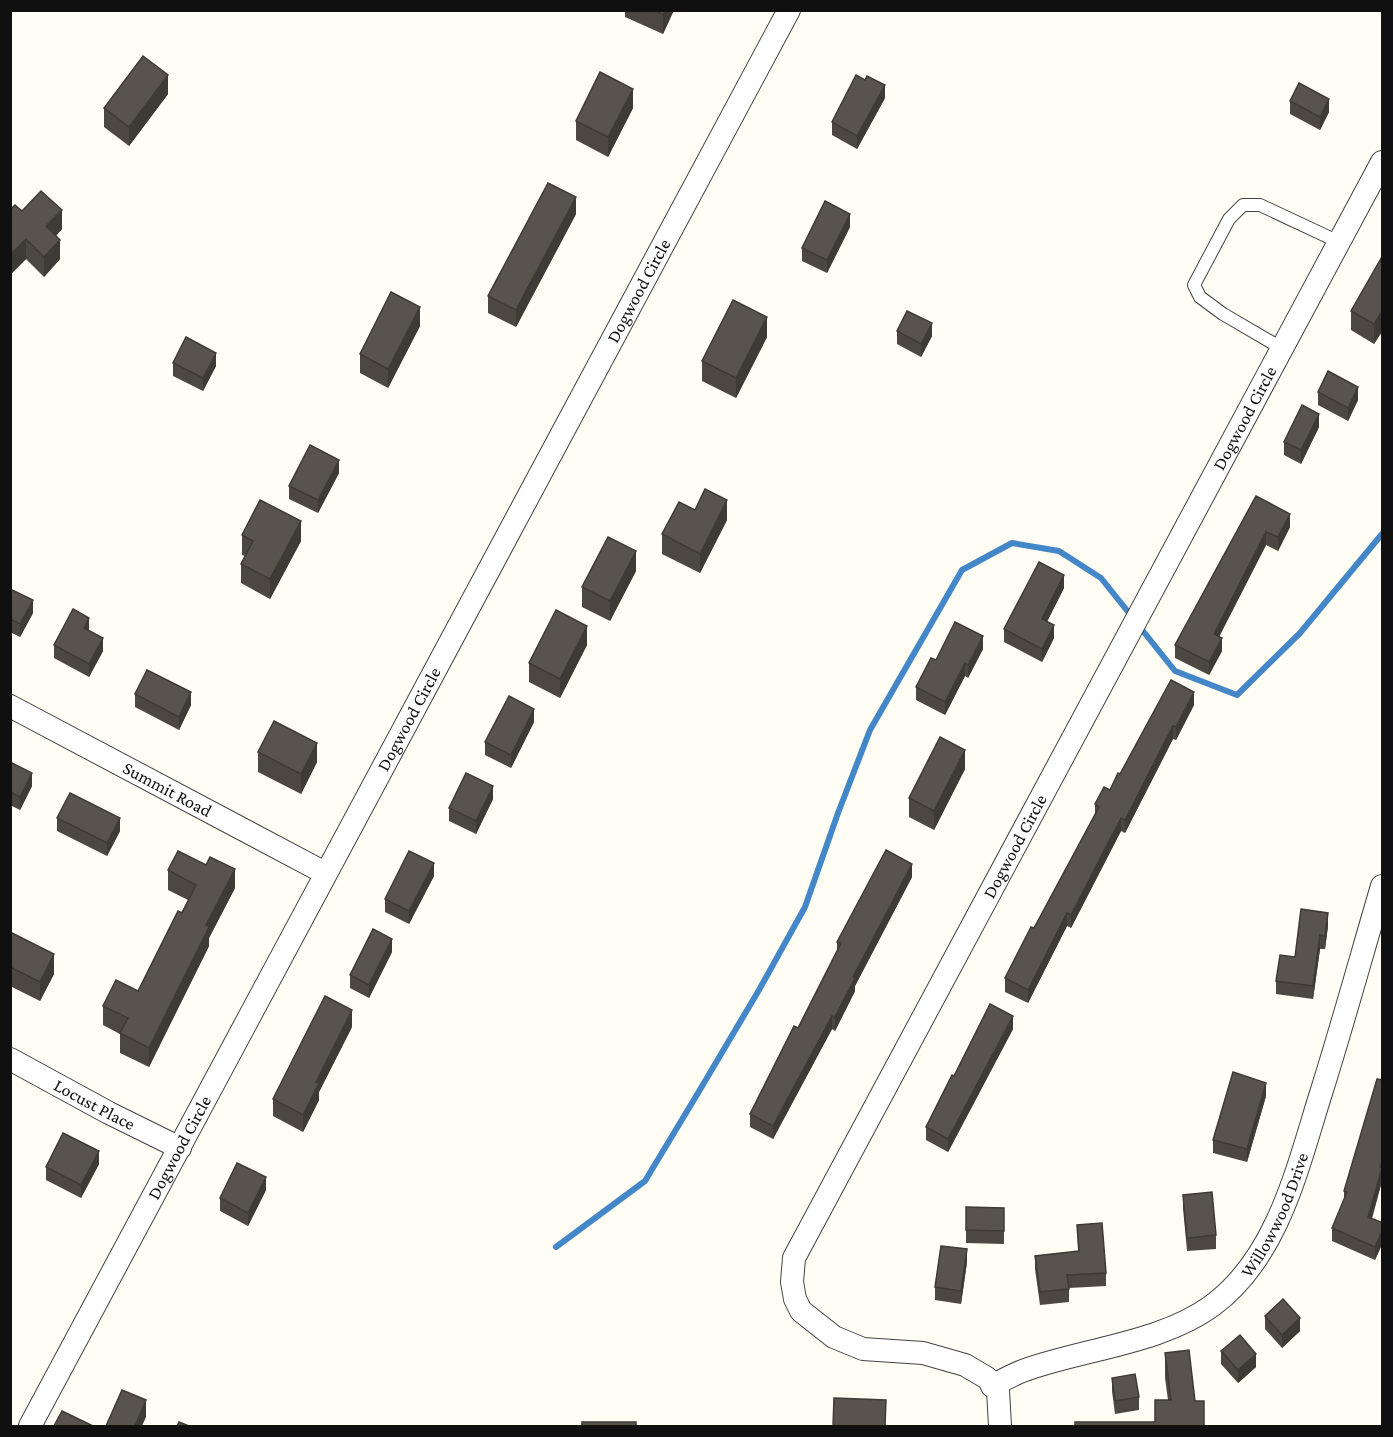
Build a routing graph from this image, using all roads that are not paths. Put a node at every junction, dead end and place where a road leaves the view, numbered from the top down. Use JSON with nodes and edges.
{"nodes":[{"id":1,"x":789,"y":10,"type":"edge"},
{"id":2,"x":1383,"y":162,"type":"edge"},
{"id":3,"x":1339,"y":242,"type":"junction"},
{"id":4,"x":1283,"y":349,"type":"junction"},
{"id":5,"x":10,"y":706,"type":"edge"},
{"id":6,"x":325,"y":873,"type":"junction"},
{"id":7,"x":1383,"y":886,"type":"edge"},
{"id":8,"x":10,"y":1059,"type":"edge"},
{"id":9,"x":180,"y":1148,"type":"junction"},
{"id":10,"x":992,"y":1386,"type":"junction"},
{"id":11,"x":30,"y":1426,"type":"edge"},
{"id":12,"x":1000,"y":1426,"type":"edge"}],
"edges":[{"from":1,"to":6,"type":"street","name":"Dogwood Circle"},
{"from":2,"to":3,"type":"street","name":"Dogwood Circle"},
{"from":3,"to":4,"type":"street","name":"Dogwood Circle"},
{"from":3,"to":4,"type":"lane"},
{"from":4,"to":10,"type":"street","name":"Dogwood Circle"},
{"from":5,"to":6,"type":"street","name":"Summit Road"},
{"from":6,"to":9,"type":"street","name":"Dogwood Circle"},
{"from":7,"to":10,"type":"street","name":"Willowwood Drive"},
{"from":8,"to":9,"type":"street","name":"Locust Place"},
{"from":9,"to":11,"type":"street","name":"Dogwood Circle"},
{"from":10,"to":12,"type":"street"}]}
